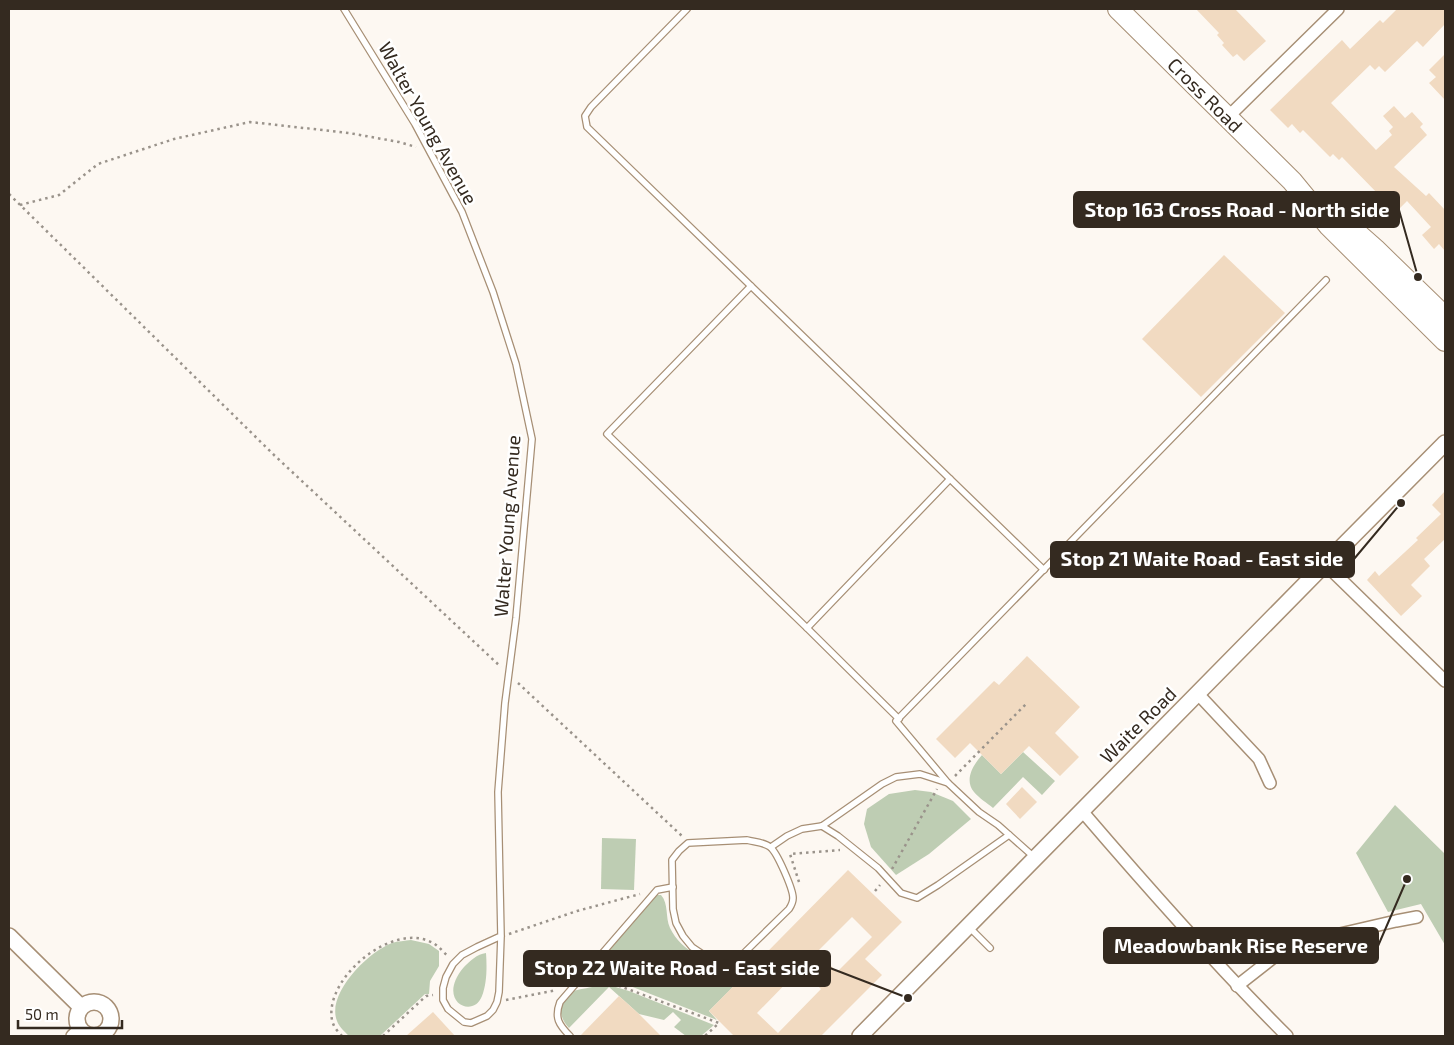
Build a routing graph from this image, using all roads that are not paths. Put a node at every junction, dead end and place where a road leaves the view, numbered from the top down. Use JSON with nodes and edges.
{"nodes":[{"id":1,"x":344,"y":9,"type":"edge"},
{"id":2,"x":687,"y":9,"type":"edge"},
{"id":3,"x":1118,"y":9,"type":"edge"},
{"id":4,"x":1338,"y":9,"type":"edge"},
{"id":5,"x":1228,"y":117,"type":"junction"},
{"id":6,"x":1292,"y":181,"type":"junction"},
{"id":7,"x":1326,"y":280,"type":"dead end"},
{"id":8,"x":751,"y":286,"type":"junction"},
{"id":9,"x":1445,"y":318,"type":"edge"},
{"id":10,"x":1445,"y":342,"type":"edge"},
{"id":11,"x":1445,"y":443,"type":"edge"},
{"id":12,"x":950,"y":480,"type":"junction"},
{"id":13,"x":1325,"y":564,"type":"junction"},
{"id":14,"x":1044,"y":570,"type":"junction"},
{"id":15,"x":807,"y":628,"type":"junction"},
{"id":16,"x":1445,"y":681,"type":"edge"},
{"id":17,"x":1198,"y":694,"type":"junction"},
{"id":18,"x":899,"y":718,"type":"junction"},
{"id":19,"x":945,"y":782,"type":"junction"},
{"id":20,"x":1270,"y":784,"type":"dead end"},
{"id":21,"x":1082,"y":811,"type":"junction"},
{"id":22,"x":822,"y":826,"type":"junction"},
{"id":23,"x":1009,"y":835,"type":"junction"},
{"id":24,"x":771,"y":847,"type":"junction"},
{"id":25,"x":1035,"y":858,"type":"junction"},
{"id":26,"x":673,"y":886,"type":"junction"},
{"id":27,"x":1417,"y":917,"type":"dead end"},
{"id":28,"x":968,"y":926,"type":"junction"},
{"id":29,"x":9,"y":936,"type":"edge"},
{"id":30,"x":501,"y":936,"type":"junction"},
{"id":31,"x":990,"y":948,"type":"dead end"},
{"id":32,"x":1237,"y":986,"type":"junction"},
{"id":33,"x":81,"y":1008,"type":"junction"},
{"id":34,"x":76,"y":1032,"type":"edge"},
{"id":35,"x":108,"y":1034,"type":"edge"},
{"id":36,"x":570,"y":1036,"type":"edge"},
{"id":37,"x":860,"y":1036,"type":"edge"},
{"id":38,"x":1287,"y":1036,"type":"edge"}],
"edges":[{"from":1,"to":30,"type":"lane","name":"Walter Young Avenue"},
{"from":2,"to":8,"type":"lane"},
{"from":3,"to":5,"type":"highway","name":"Cross Road"},
{"from":4,"to":5,"type":"street"},
{"from":5,"to":6,"type":"highway","name":"Cross Road"},
{"from":6,"to":9,"type":"highway","name":"Cross Road"},
{"from":6,"to":10,"type":"highway","name":"Cross Road"},
{"from":7,"to":14,"type":"lane"},
{"from":8,"to":12,"type":"lane"},
{"from":8,"to":15,"type":"lane"},
{"from":11,"to":13,"type":"street","name":"Waite Road"},
{"from":12,"to":14,"type":"lane"},
{"from":12,"to":15,"type":"lane"},
{"from":13,"to":16,"type":"street"},
{"from":13,"to":17,"type":"street","name":"Waite Road"},
{"from":14,"to":18,"type":"lane"},
{"from":15,"to":18,"type":"lane"},
{"from":17,"to":20,"type":"street"},
{"from":17,"to":21,"type":"street","name":"Waite Road"},
{"from":18,"to":19,"type":"lane"},
{"from":19,"to":22,"type":"lane"},
{"from":19,"to":23,"type":"lane"},
{"from":21,"to":25,"type":"street","name":"Waite Road"},
{"from":21,"to":32,"type":"street"},
{"from":22,"to":23,"type":"lane"},
{"from":22,"to":24,"type":"lane"},
{"from":23,"to":25,"type":"lane"},
{"from":24,"to":26,"type":"lane"},
{"from":24,"to":26,"type":"lane"},
{"from":25,"to":28,"type":"street","name":"Waite Road"},
{"from":26,"to":36,"type":"lane"},
{"from":27,"to":32,"type":"street"},
{"from":28,"to":31,"type":"lane"},
{"from":28,"to":37,"type":"street","name":"Waite Road"},
{"from":29,"to":33,"type":"street"},
{"from":30,"to":30,"type":"lane","name":"Walter Young Avenue"},
{"from":32,"to":38,"type":"street"},
{"from":33,"to":34,"type":"street"},
{"from":33,"to":35,"type":"street"},
{"from":34,"to":35,"type":"street"}]}
